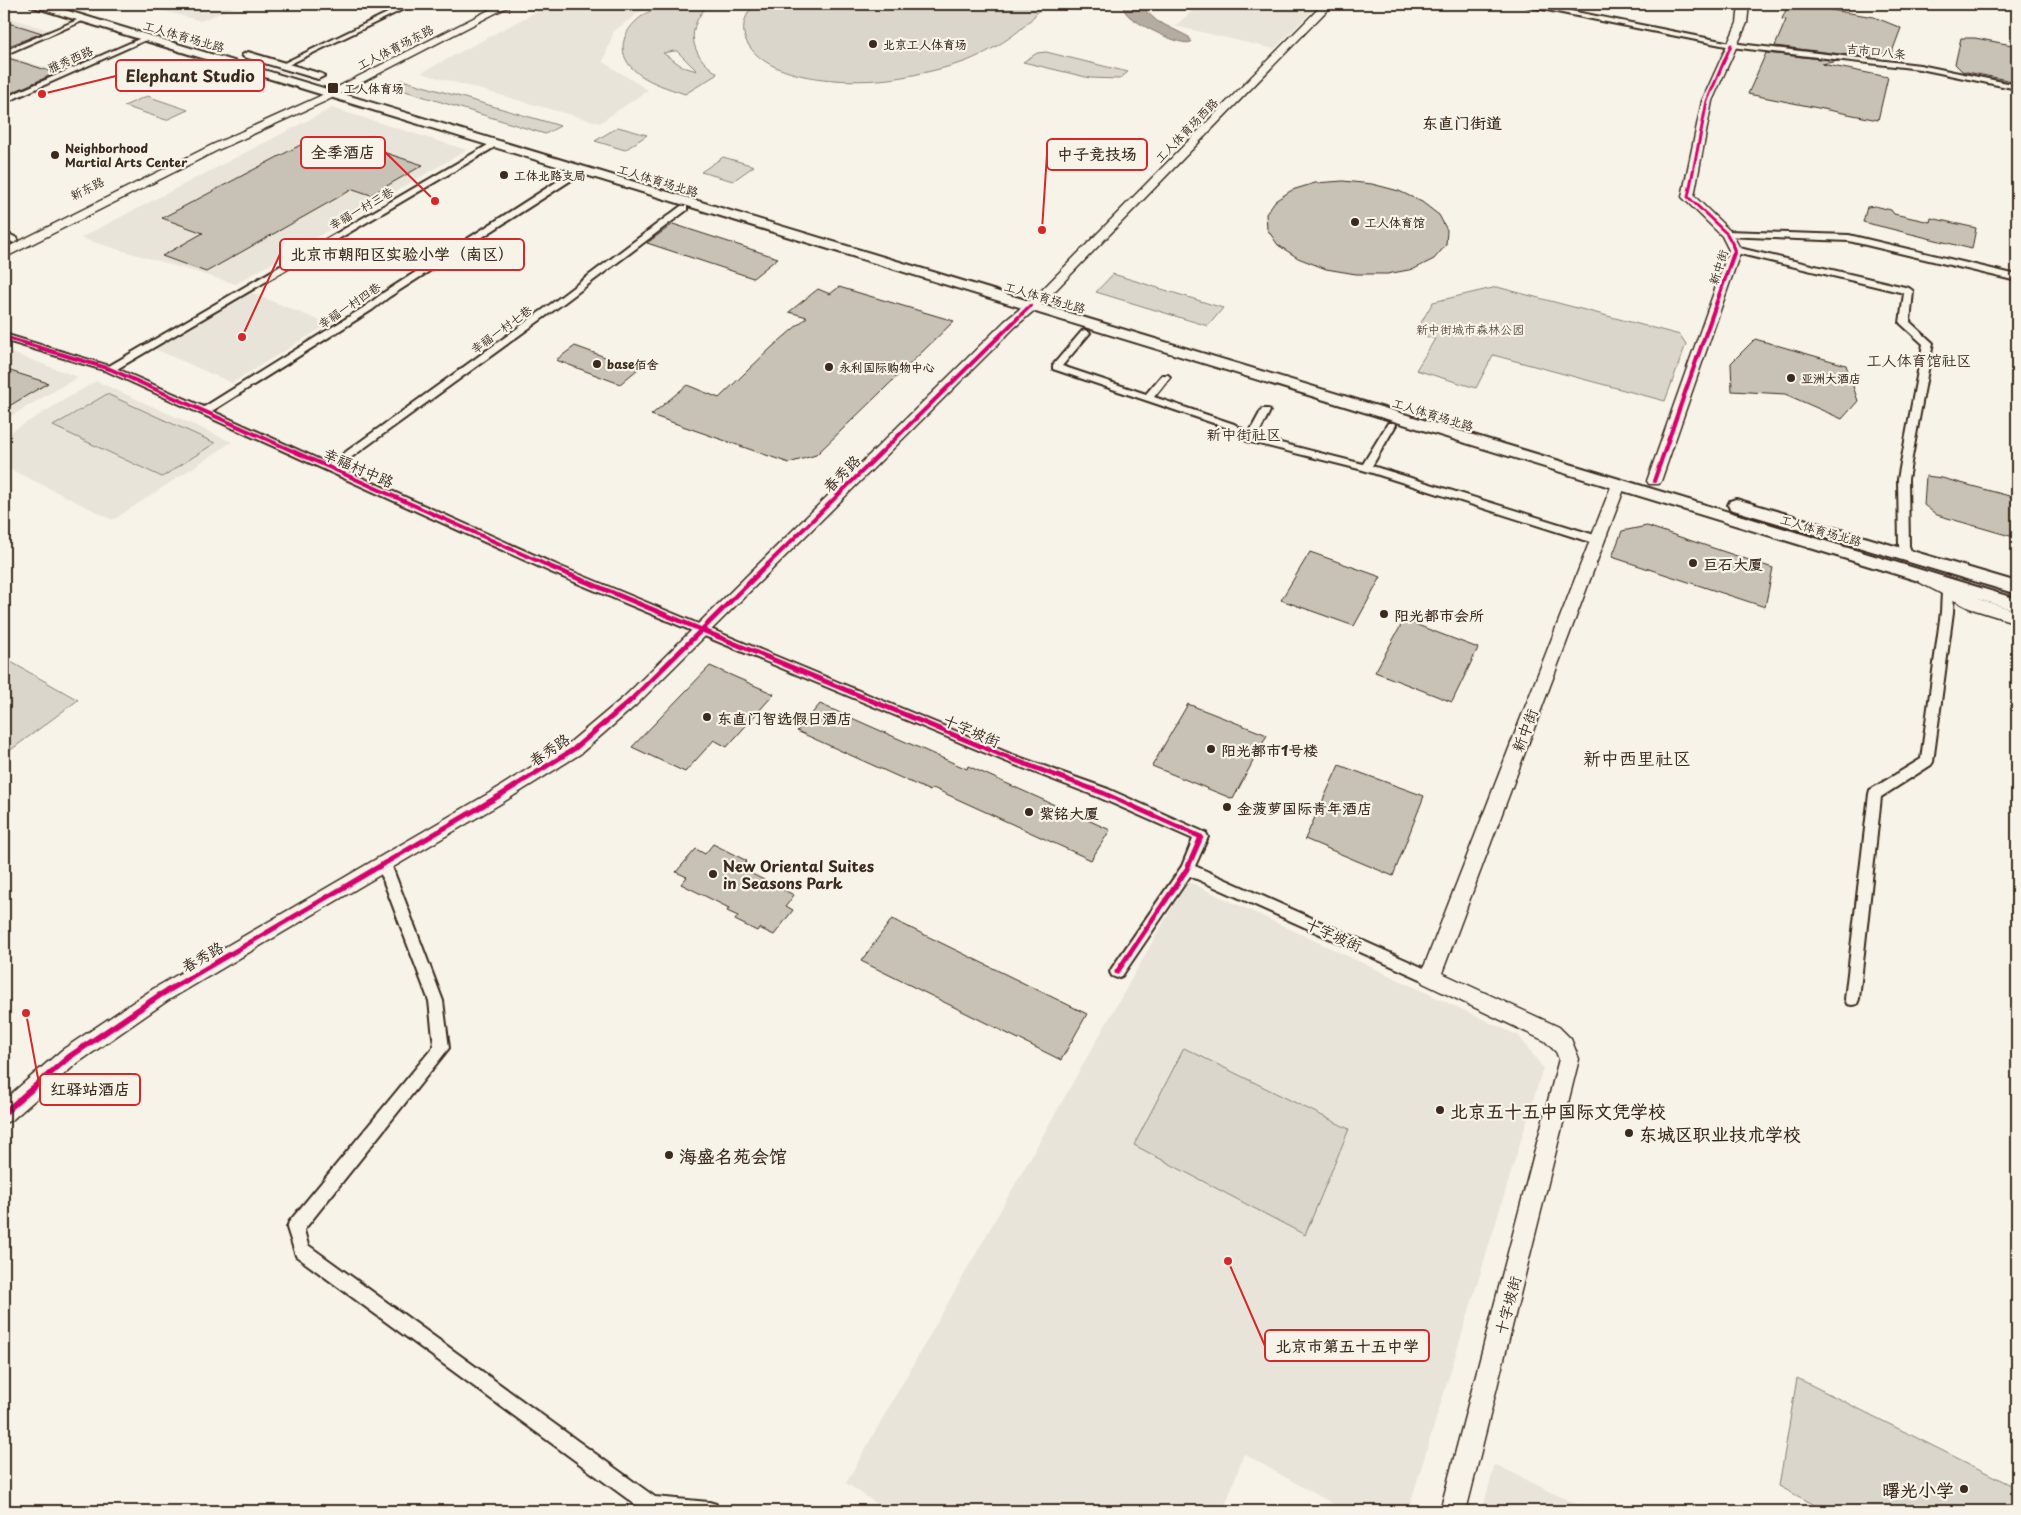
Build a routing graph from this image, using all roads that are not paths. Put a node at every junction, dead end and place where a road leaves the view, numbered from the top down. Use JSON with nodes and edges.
{"nodes":[{"id":1,"x":34,"y":4,"type":"edge"},
{"id":2,"x":411,"y":4,"type":"edge"},
{"id":3,"x":491,"y":4,"type":"edge"},
{"id":4,"x":508,"y":4,"type":"edge"},
{"id":5,"x":1328,"y":4,"type":"edge"},
{"id":6,"x":1527,"y":4,"type":"edge"},
{"id":7,"x":1744,"y":4,"type":"edge"},
{"id":8,"x":84,"y":19,"type":"junction"},
{"id":9,"x":146,"y":38,"type":"junction"},
{"id":10,"x":1731,"y":45,"type":"junction"},
{"id":11,"x":236,"y":52,"type":"dead end"},
{"id":12,"x":4,"y":54,"type":"edge"},
{"id":13,"x":284,"y":65,"type":"junction"},
{"id":14,"x":337,"y":82,"type":"junction"},
{"id":15,"x":2017,"y":87,"type":"edge"},
{"id":16,"x":318,"y":90,"type":"junction"},
{"id":17,"x":336,"y":96,"type":"junction"},
{"id":18,"x":4,"y":100,"type":"edge"},
{"id":19,"x":496,"y":144,"type":"junction"},
{"id":20,"x":581,"y":170,"type":"junction"},
{"id":21,"x":684,"y":208,"type":"dead end"},
{"id":22,"x":1727,"y":234,"type":"junction"},
{"id":23,"x":7,"y":240,"type":"edge"},
{"id":24,"x":1735,"y":250,"type":"junction"},
{"id":25,"x":4,"y":254,"type":"edge"},
{"id":26,"x":2017,"y":278,"type":"edge"},
{"id":27,"x":1036,"y":302,"type":"junction"},
{"id":28,"x":1086,"y":333,"type":"dead end"},
{"id":29,"x":4,"y":337,"type":"edge"},
{"id":30,"x":110,"y":369,"type":"junction"},
{"id":31,"x":1165,"y":377,"type":"dead end"},
{"id":32,"x":1148,"y":398,"type":"junction"},
{"id":33,"x":1265,"y":410,"type":"dead end"},
{"id":34,"x":205,"y":411,"type":"junction"},
{"id":35,"x":1391,"y":425,"type":"dead end"},
{"id":36,"x":1251,"y":439,"type":"junction"},
{"id":37,"x":330,"y":468,"type":"junction"},
{"id":38,"x":1366,"y":468,"type":"junction"},
{"id":39,"x":1654,"y":481,"type":"junction"},
{"id":40,"x":1619,"y":484,"type":"junction"},
{"id":41,"x":1597,"y":540,"type":"junction"},
{"id":42,"x":1908,"y":556,"type":"junction"},
{"id":43,"x":1916,"y":574,"type":"junction"},
{"id":44,"x":2017,"y":588,"type":"edge"},
{"id":45,"x":1948,"y":591,"type":"junction"},
{"id":46,"x":2017,"y":605,"type":"edge"},
{"id":47,"x":2017,"y":617,"type":"edge"},
{"id":48,"x":701,"y":630,"type":"junction"},
{"id":49,"x":384,"y":864,"type":"junction"},
{"id":50,"x":1187,"y":869,"type":"junction"},
{"id":51,"x":1117,"y":972,"type":"dead end"},
{"id":52,"x":1430,"y":976,"type":"junction"},
{"id":53,"x":1852,"y":999,"type":"dead end"},
{"id":54,"x":4,"y":1113,"type":"edge"},
{"id":55,"x":709,"y":1511,"type":"edge"},
{"id":56,"x":1453,"y":1511,"type":"edge"}],
"edges":[{"from":1,"to":8,"type":"main road","name":"工人体育场北路"},
{"from":2,"to":13,"type":"street"},
{"from":3,"to":14,"type":"street","name":"工人体育场东路"},
{"from":4,"to":14,"type":"street","name":"工人体育场东路"},
{"from":5,"to":27,"type":"street","name":"工人体育场西路"},
{"from":6,"to":10,"type":"street","name":"吉市口八条"},
{"from":7,"to":10,"type":"street"},
{"from":8,"to":9,"type":"main road","name":"工人体育场北路"},
{"from":8,"to":12,"type":"street"},
{"from":9,"to":16,"type":"main road","name":"工人体育场北路"},
{"from":9,"to":18,"type":"street","name":"雅秀西路"},
{"from":10,"to":15,"type":"street","name":"吉市口八条"},
{"from":10,"to":22,"type":"street","name":"新中街"},
{"from":11,"to":13,"type":"main road","name":"工人体育场北路"},
{"from":13,"to":14,"type":"main road","name":"工人体育场北路"},
{"from":14,"to":16,"type":"street","name":"新东路"},
{"from":14,"to":17,"type":"street","name":"新东路"},
{"from":14,"to":27,"type":"main road","name":"工人体育场北路"},
{"from":16,"to":17,"type":"main road","name":"工人体育场北路"},
{"from":16,"to":23,"type":"street","name":"新东路"},
{"from":17,"to":19,"type":"main road","name":"工人体育场北路"},
{"from":17,"to":25,"type":"street","name":"新东路"},
{"from":19,"to":20,"type":"main road","name":"工人体育场北路"},
{"from":19,"to":30,"type":"street","name":"幸福一村三巷"},
{"from":20,"to":27,"type":"main road","name":"工人体育场北路"},
{"from":20,"to":34,"type":"street","name":"幸福一村四巷"},
{"from":21,"to":37,"type":"street","name":"幸福一村七巷"},
{"from":22,"to":24,"type":"street","name":"新中街"},
{"from":22,"to":26,"type":"street"},
{"from":24,"to":39,"type":"street","name":"新中街"},
{"from":24,"to":42,"type":"street"},
{"from":27,"to":39,"type":"main road","name":"工人体育场北路"},
{"from":27,"to":40,"type":"main road","name":"工人体育场北路"},
{"from":27,"to":48,"type":"street","name":"春秀路"},
{"from":28,"to":32,"type":"street"},
{"from":29,"to":30,"type":"street","name":"幸福村中路"},
{"from":30,"to":34,"type":"street","name":"幸福村中路"},
{"from":31,"to":32,"type":"street"},
{"from":32,"to":36,"type":"street"},
{"from":33,"to":36,"type":"street"},
{"from":34,"to":37,"type":"street","name":"幸福村中路"},
{"from":35,"to":38,"type":"street"},
{"from":36,"to":38,"type":"street"},
{"from":37,"to":48,"type":"street","name":"幸福村中路"},
{"from":38,"to":41,"type":"street"},
{"from":39,"to":42,"type":"main road","name":"工人体育场北路"},
{"from":40,"to":41,"type":"street","name":"新中街"},
{"from":40,"to":43,"type":"main road","name":"工人体育场北路"},
{"from":41,"to":52,"type":"street","name":"新中街"},
{"from":42,"to":44,"type":"main road","name":"工人体育场北路"},
{"from":43,"to":45,"type":"street","name":"工人体育场北路"},
{"from":43,"to":46,"type":"main road","name":"工人体育场北路"},
{"from":45,"to":47,"type":"street","name":"工人体育场北路"},
{"from":45,"to":53,"type":"street"},
{"from":48,"to":49,"type":"street","name":"春秀路"},
{"from":48,"to":50,"type":"street","name":"十字坡街"},
{"from":49,"to":54,"type":"street","name":"春秀路"},
{"from":49,"to":55,"type":"street"},
{"from":50,"to":51,"type":"street"},
{"from":50,"to":52,"type":"street","name":"十字坡街"},
{"from":52,"to":56,"type":"street","name":"十字坡街"}]}
